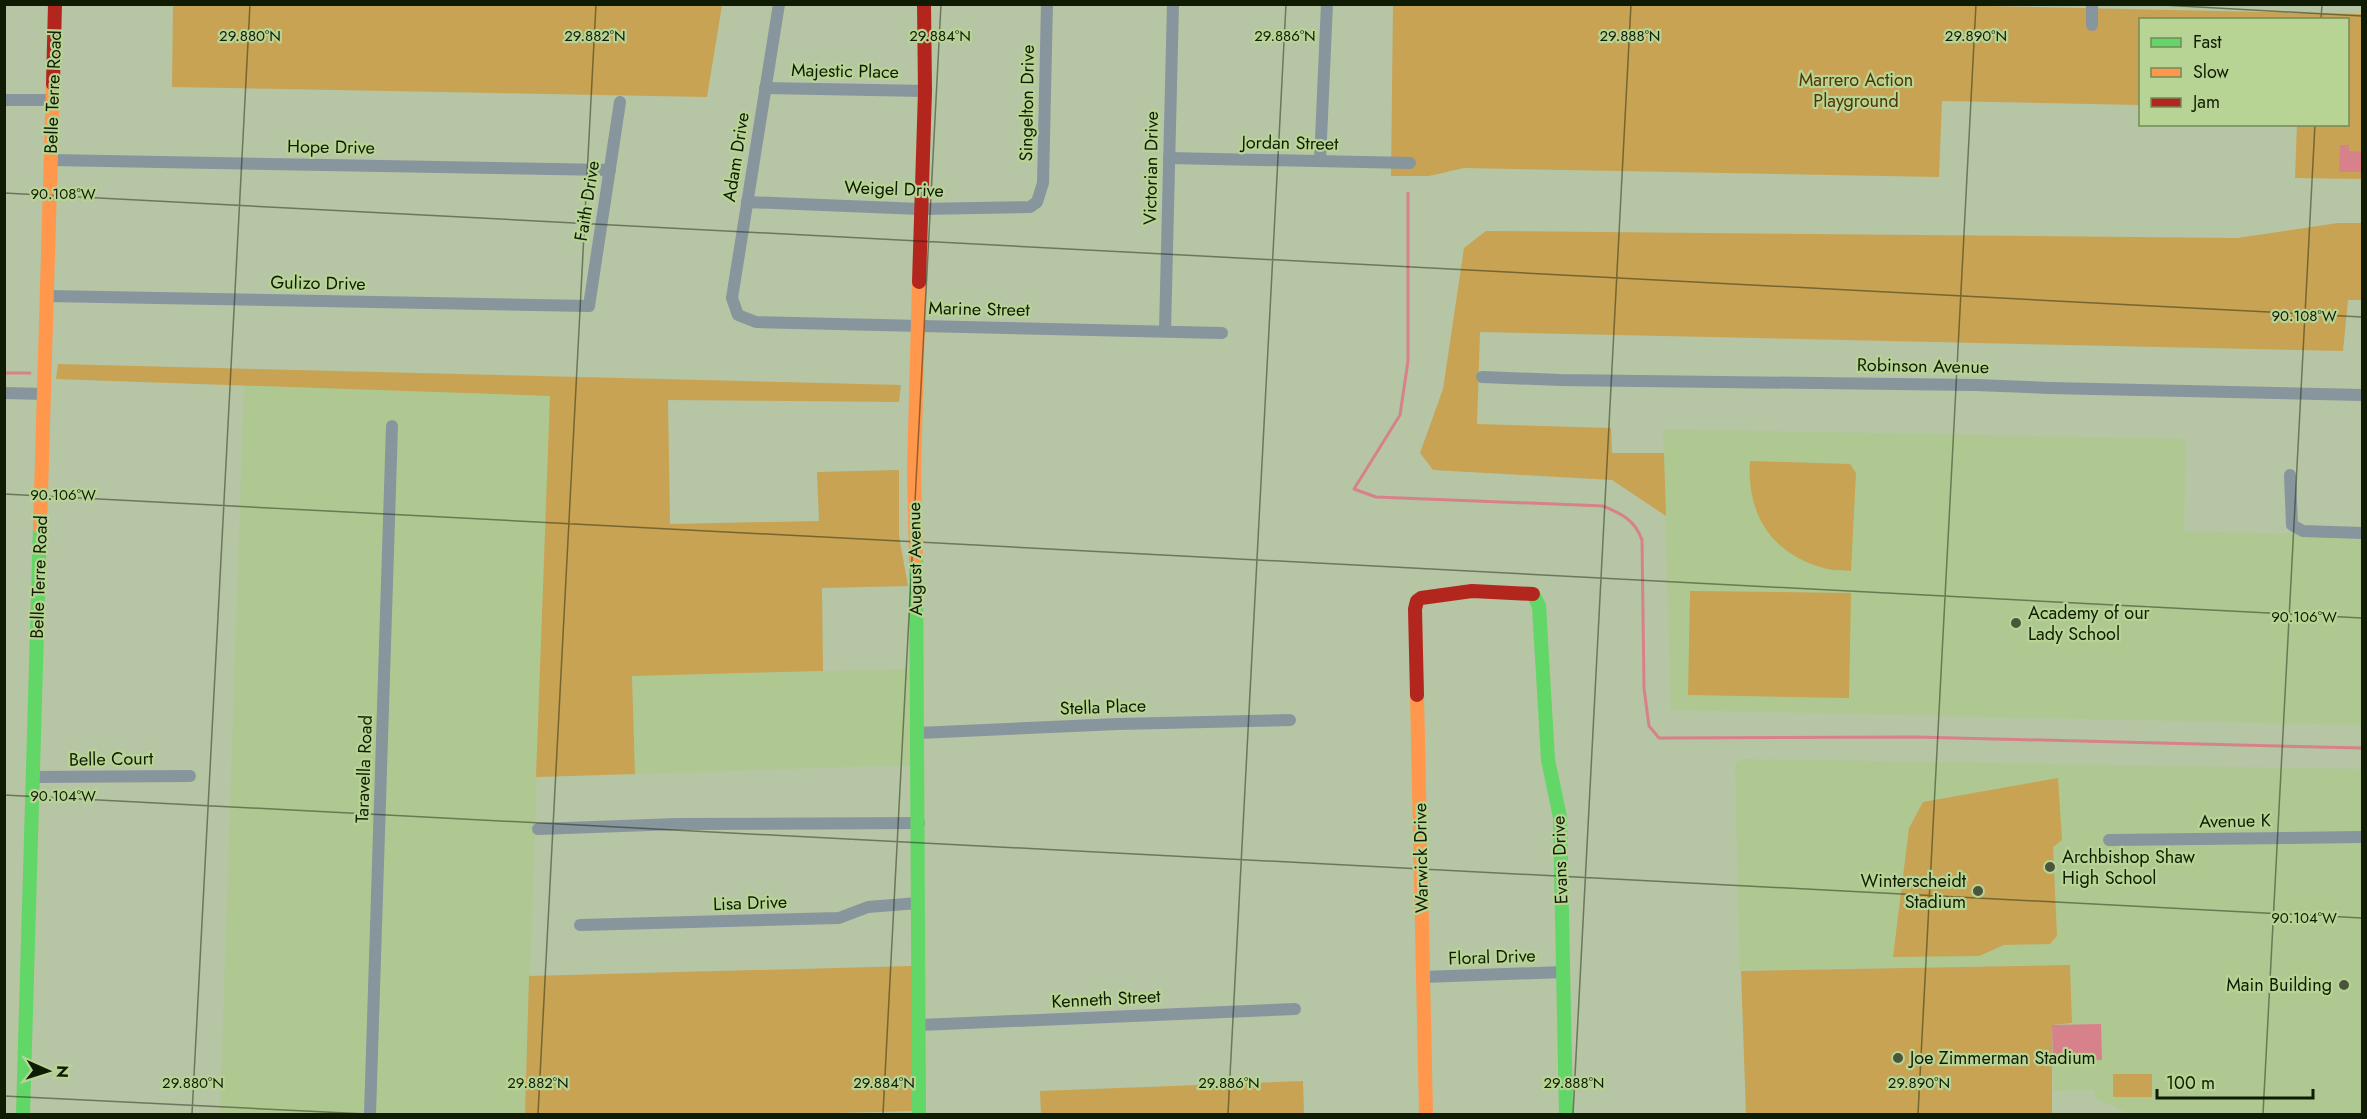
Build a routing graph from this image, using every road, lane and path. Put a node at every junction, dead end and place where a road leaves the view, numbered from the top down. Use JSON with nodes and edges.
{"nodes":[{"id":1,"x":55,"y":4,"type":"edge"},
{"id":2,"x":779,"y":4,"type":"edge"},
{"id":3,"x":924,"y":4,"type":"edge"},
{"id":4,"x":1047,"y":4,"type":"edge"},
{"id":5,"x":1173,"y":4,"type":"edge"},
{"id":6,"x":1327,"y":4,"type":"edge"},
{"id":7,"x":2092,"y":4,"type":"edge"},
{"id":8,"x":2092,"y":26,"type":"dead end"},
{"id":9,"x":765,"y":88,"type":"junction"},
{"id":10,"x":925,"y":91,"type":"junction"},
{"id":11,"x":4,"y":100,"type":"edge"},
{"id":12,"x":52,"y":100,"type":"junction"},
{"id":13,"x":620,"y":102,"type":"dead end"},
{"id":14,"x":1169,"y":158,"type":"junction"},
{"id":15,"x":51,"y":160,"type":"junction"},
{"id":16,"x":1320,"y":161,"type":"junction"},
{"id":17,"x":1410,"y":163,"type":"dead end"},
{"id":18,"x":610,"y":170,"type":"junction"},
{"id":19,"x":747,"y":202,"type":"junction"},
{"id":20,"x":1037,"y":202,"type":"joint"},
{"id":21,"x":920,"y":209,"type":"junction"},
{"id":22,"x":47,"y":296,"type":"junction"},
{"id":23,"x":589,"y":306,"type":"joint"},
{"id":24,"x":738,"y":315,"type":"joint"},
{"id":25,"x":919,"y":325,"type":"junction"},
{"id":26,"x":1165,"y":331,"type":"junction"},
{"id":27,"x":1222,"y":333,"type":"dead end"},
{"id":28,"x":1482,"y":377,"type":"dead end"},
{"id":29,"x":4,"y":393,"type":"edge"},
{"id":30,"x":44,"y":394,"type":"junction"},
{"id":31,"x":2362,"y":395,"type":"edge"},
{"id":32,"x":392,"y":426,"type":"dead end"},
{"id":33,"x":2290,"y":476,"type":"dead end"},
{"id":34,"x":2362,"y":533,"type":"edge"},
{"id":35,"x":1417,"y":601,"type":"joint"},
{"id":36,"x":1290,"y":720,"type":"dead end"},
{"id":37,"x":918,"y":733,"type":"junction"},
{"id":38,"x":190,"y":776,"type":"dead end"},
{"id":39,"x":33,"y":777,"type":"junction"},
{"id":40,"x":919,"y":823,"type":"junction"},
{"id":41,"x":538,"y":829,"type":"dead end"},
{"id":42,"x":2362,"y":837,"type":"edge"},
{"id":43,"x":2109,"y":840,"type":"dead end"},
{"id":44,"x":918,"y":903,"type":"junction"},
{"id":45,"x":580,"y":925,"type":"dead end"},
{"id":46,"x":1563,"y":972,"type":"junction"},
{"id":47,"x":1423,"y":978,"type":"junction"},
{"id":48,"x":1295,"y":1009,"type":"dead end"},
{"id":49,"x":920,"y":1025,"type":"junction"},
{"id":50,"x":23,"y":1114,"type":"edge"},
{"id":51,"x":369,"y":1114,"type":"edge"},
{"id":52,"x":919,"y":1114,"type":"edge"},
{"id":53,"x":1426,"y":1114,"type":"edge"},
{"id":54,"x":1566,"y":1114,"type":"edge"}],
"edges":[{"from":1,"to":12,"type":"street","name":"Belle Terre Road"},
{"from":2,"to":9,"type":"street","name":"Adam Drive"},
{"from":3,"to":10,"type":"street","name":"August Avenue"},
{"from":4,"to":20,"type":"street","name":"Singelton Drive"},
{"from":5,"to":14,"type":"street","name":"Victorian Drive"},
{"from":6,"to":16,"type":"street"},
{"from":7,"to":8,"type":"street"},
{"from":9,"to":10,"type":"street","name":"Majestic Place"},
{"from":9,"to":19,"type":"street","name":"Adam Drive"},
{"from":10,"to":21,"type":"street","name":"August Avenue"},
{"from":11,"to":12,"type":"street"},
{"from":12,"to":15,"type":"street","name":"Belle Terre Road"},
{"from":13,"to":18,"type":"street","name":"Faith Drive"},
{"from":14,"to":16,"type":"street","name":"Jordan Street"},
{"from":14,"to":26,"type":"street","name":"Victorian Drive"},
{"from":15,"to":18,"type":"street","name":"Hope Drive"},
{"from":15,"to":22,"type":"street","name":"Belle Terre Road"},
{"from":16,"to":17,"type":"street","name":"Jordan Street"},
{"from":18,"to":23,"type":"street","name":"Faith Drive"},
{"from":19,"to":21,"type":"street","name":"Weigel Drive"},
{"from":19,"to":24,"type":"street","name":"Adam Drive"},
{"from":20,"to":21,"type":"street","name":"Weigel Drive"},
{"from":21,"to":25,"type":"street","name":"August Avenue"},
{"from":22,"to":23,"type":"street","name":"Gulizo Drive"},
{"from":22,"to":30,"type":"street","name":"Belle Terre Road"},
{"from":24,"to":25,"type":"street","name":"Marine Street"},
{"from":25,"to":26,"type":"street","name":"Marine Street"},
{"from":25,"to":37,"type":"street","name":"August Avenue"},
{"from":26,"to":27,"type":"street","name":"Marine Street"},
{"from":28,"to":31,"type":"street","name":"Robinson Avenue"},
{"from":29,"to":30,"type":"street"},
{"from":30,"to":39,"type":"street","name":"Belle Terre Road"},
{"from":32,"to":51,"type":"street","name":"Taravella Road"},
{"from":33,"to":34,"type":"street"},
{"from":35,"to":46,"type":"street","name":"Evans Drive"},
{"from":35,"to":47,"type":"street","name":"Warwick Drive"},
{"from":36,"to":37,"type":"street","name":"Stella Place"},
{"from":37,"to":40,"type":"street","name":"August Avenue"},
{"from":38,"to":39,"type":"street","name":"Belle Court"},
{"from":39,"to":50,"type":"street","name":"Belle Terre Road"},
{"from":40,"to":41,"type":"street"},
{"from":40,"to":44,"type":"street","name":"August Avenue"},
{"from":42,"to":43,"type":"street","name":"Avenue K"},
{"from":44,"to":45,"type":"street","name":"Lisa Drive"},
{"from":44,"to":49,"type":"street","name":"August Avenue"},
{"from":46,"to":47,"type":"street","name":"Floral Drive"},
{"from":46,"to":54,"type":"street","name":"Evans Drive"},
{"from":47,"to":53,"type":"street","name":"Warwick Drive"},
{"from":48,"to":49,"type":"street","name":"Kenneth Street"},
{"from":49,"to":52,"type":"street","name":"August Avenue"}]}
